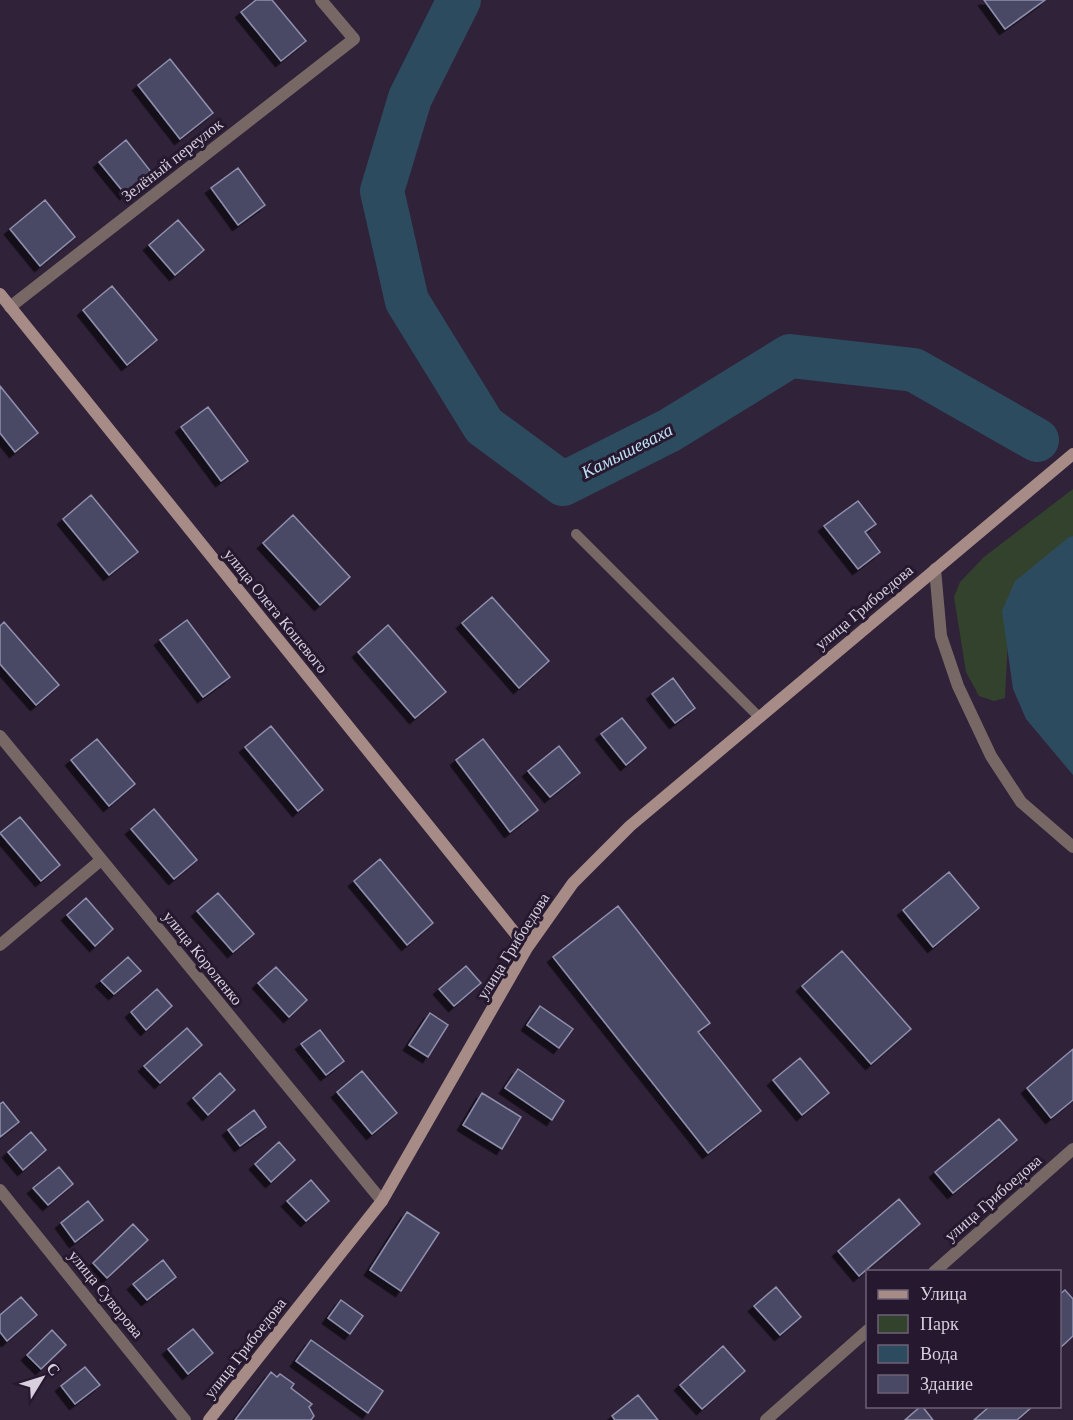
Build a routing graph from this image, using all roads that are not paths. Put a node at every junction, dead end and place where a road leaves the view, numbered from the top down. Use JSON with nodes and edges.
{"nodes":[{"id":1,"x":321,"y":0,"type":"edge"},
{"id":2,"x":0,"y":294,"type":"edge"},
{"id":3,"x":10,"y":307,"type":"junction"},
{"id":4,"x":1073,"y":454,"type":"edge"},
{"id":5,"x":576,"y":534,"type":"dead end"},
{"id":6,"x":935,"y":569,"type":"junction"},
{"id":7,"x":759,"y":717,"type":"junction"},
{"id":8,"x":0,"y":736,"type":"edge"},
{"id":9,"x":1073,"y":847,"type":"edge"},
{"id":10,"x":101,"y":860,"type":"junction"},
{"id":11,"x":0,"y":945,"type":"edge"},
{"id":12,"x":527,"y":948,"type":"junction"},
{"id":13,"x":1073,"y":1149,"type":"edge"},
{"id":14,"x":0,"y":1190,"type":"edge"},
{"id":15,"x":382,"y":1201,"type":"junction"},
{"id":16,"x":936,"y":1270,"type":"edge"},
{"id":17,"x":866,"y":1331,"type":"edge"},
{"id":18,"x":185,"y":1420,"type":"edge"},
{"id":19,"x":209,"y":1420,"type":"edge"},
{"id":20,"x":766,"y":1420,"type":"edge"}],
"edges":[{"from":1,"to":3,"type":"street","name":"Зелёный переулок"},
{"from":2,"to":3,"type":"street","name":"улица Олега Кошевого"},
{"from":3,"to":12,"type":"street","name":"улица Олега Кошевого"},
{"from":4,"to":6,"type":"street","name":"улица Грибоедова"},
{"from":5,"to":7,"type":"lane"},
{"from":6,"to":7,"type":"street","name":"улица Грибоедова"},
{"from":6,"to":9,"type":"street","name":"улица Грибоедова"},
{"from":7,"to":12,"type":"street","name":"улица Грибоедова"},
{"from":8,"to":10,"type":"street","name":"улица Короленко"},
{"from":10,"to":11,"type":"street"},
{"from":10,"to":15,"type":"street","name":"улица Короленко"},
{"from":12,"to":15,"type":"street","name":"улица Грибоедова"},
{"from":13,"to":16,"type":"street","name":"улица Грибоедова"},
{"from":14,"to":18,"type":"street","name":"улица Суворова"},
{"from":15,"to":19,"type":"street","name":"улица Грибоедова"},
{"from":17,"to":20,"type":"street"}]}
